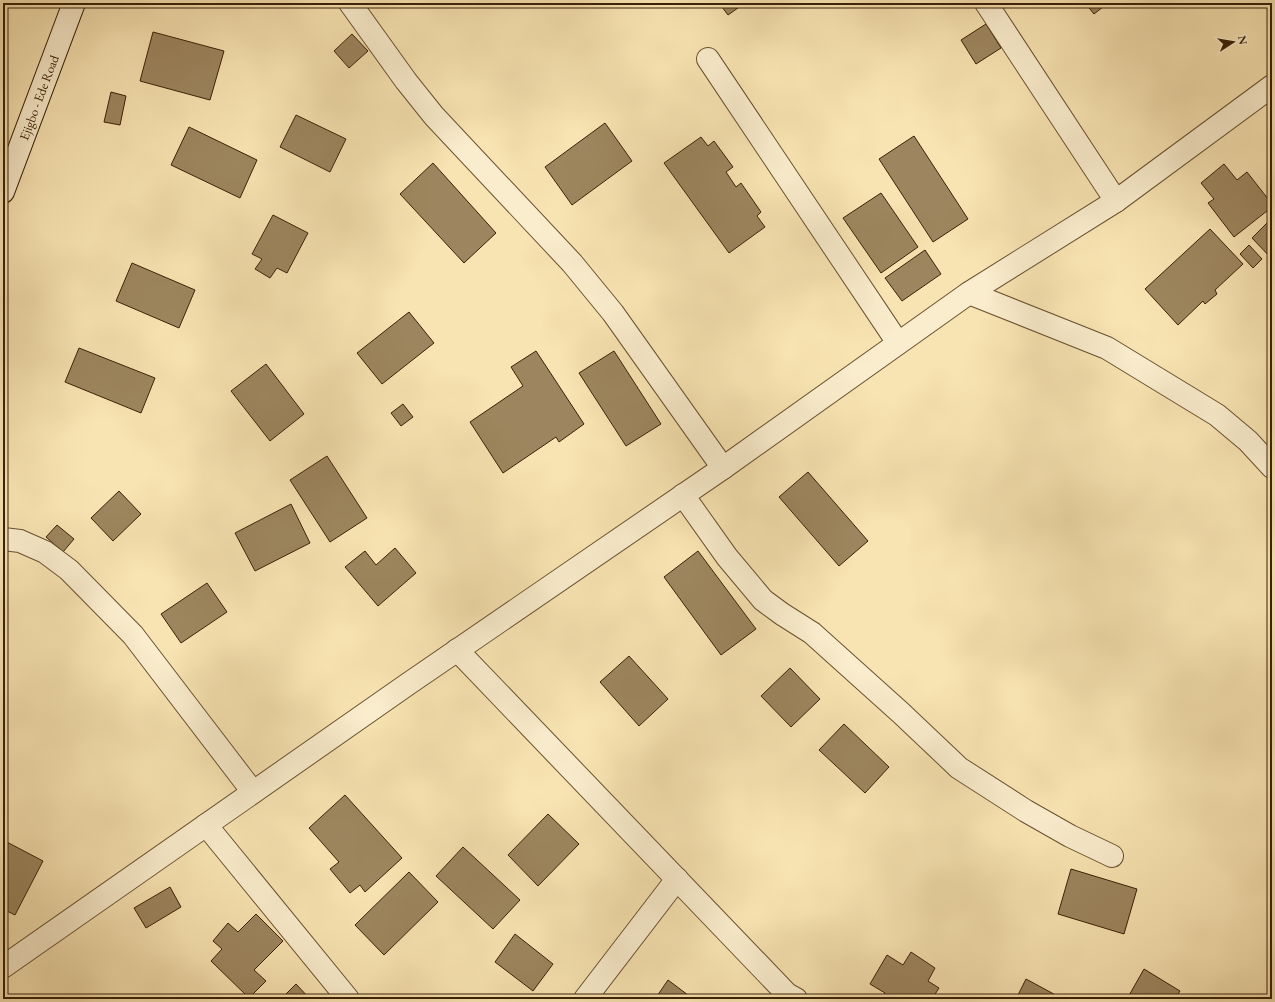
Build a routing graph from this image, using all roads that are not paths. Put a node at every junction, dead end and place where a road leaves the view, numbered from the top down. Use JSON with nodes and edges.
{"nodes":[{"id":1,"x":74,"y":3,"type":"edge"},
{"id":2,"x":350,"y":3,"type":"edge"},
{"id":3,"x":986,"y":3,"type":"edge"},
{"id":4,"x":708,"y":59,"type":"dead end"},
{"id":5,"x":1272,"y":86,"type":"edge"},
{"id":6,"x":3,"y":192,"type":"edge"},
{"id":7,"x":1116,"y":200,"type":"junction"},
{"id":8,"x":969,"y":293,"type":"junction"},
{"id":9,"x":898,"y":343,"type":"junction"},
{"id":10,"x":1272,"y":467,"type":"edge"},
{"id":11,"x":723,"y":468,"type":"junction"},
{"id":12,"x":683,"y":495,"type":"junction"},
{"id":13,"x":3,"y":539,"type":"edge"},
{"id":14,"x":458,"y":650,"type":"junction"},
{"id":15,"x":253,"y":792,"type":"junction"},
{"id":16,"x":206,"y":825,"type":"junction"},
{"id":17,"x":1112,"y":856,"type":"dead end"},
{"id":18,"x":677,"y":878,"type":"junction"},
{"id":19,"x":3,"y":967,"type":"edge"},
{"id":20,"x":348,"y":999,"type":"edge"},
{"id":21,"x":585,"y":999,"type":"edge"},
{"id":22,"x":796,"y":999,"type":"edge"}],
"edges":[{"from":1,"to":6,"type":"street","name":"Ejigbo - Ede Road"},
{"from":2,"to":11,"type":"street"},
{"from":3,"to":7,"type":"street"},
{"from":4,"to":9,"type":"street"},
{"from":5,"to":7,"type":"street"},
{"from":7,"to":8,"type":"street"},
{"from":8,"to":9,"type":"street"},
{"from":8,"to":10,"type":"street"},
{"from":9,"to":11,"type":"street"},
{"from":11,"to":12,"type":"street"},
{"from":12,"to":14,"type":"street"},
{"from":12,"to":17,"type":"street"},
{"from":13,"to":15,"type":"street"},
{"from":14,"to":15,"type":"street"},
{"from":14,"to":18,"type":"street"},
{"from":15,"to":16,"type":"street"},
{"from":16,"to":19,"type":"street"},
{"from":16,"to":20,"type":"street"},
{"from":18,"to":21,"type":"street"},
{"from":18,"to":22,"type":"street"}]}
